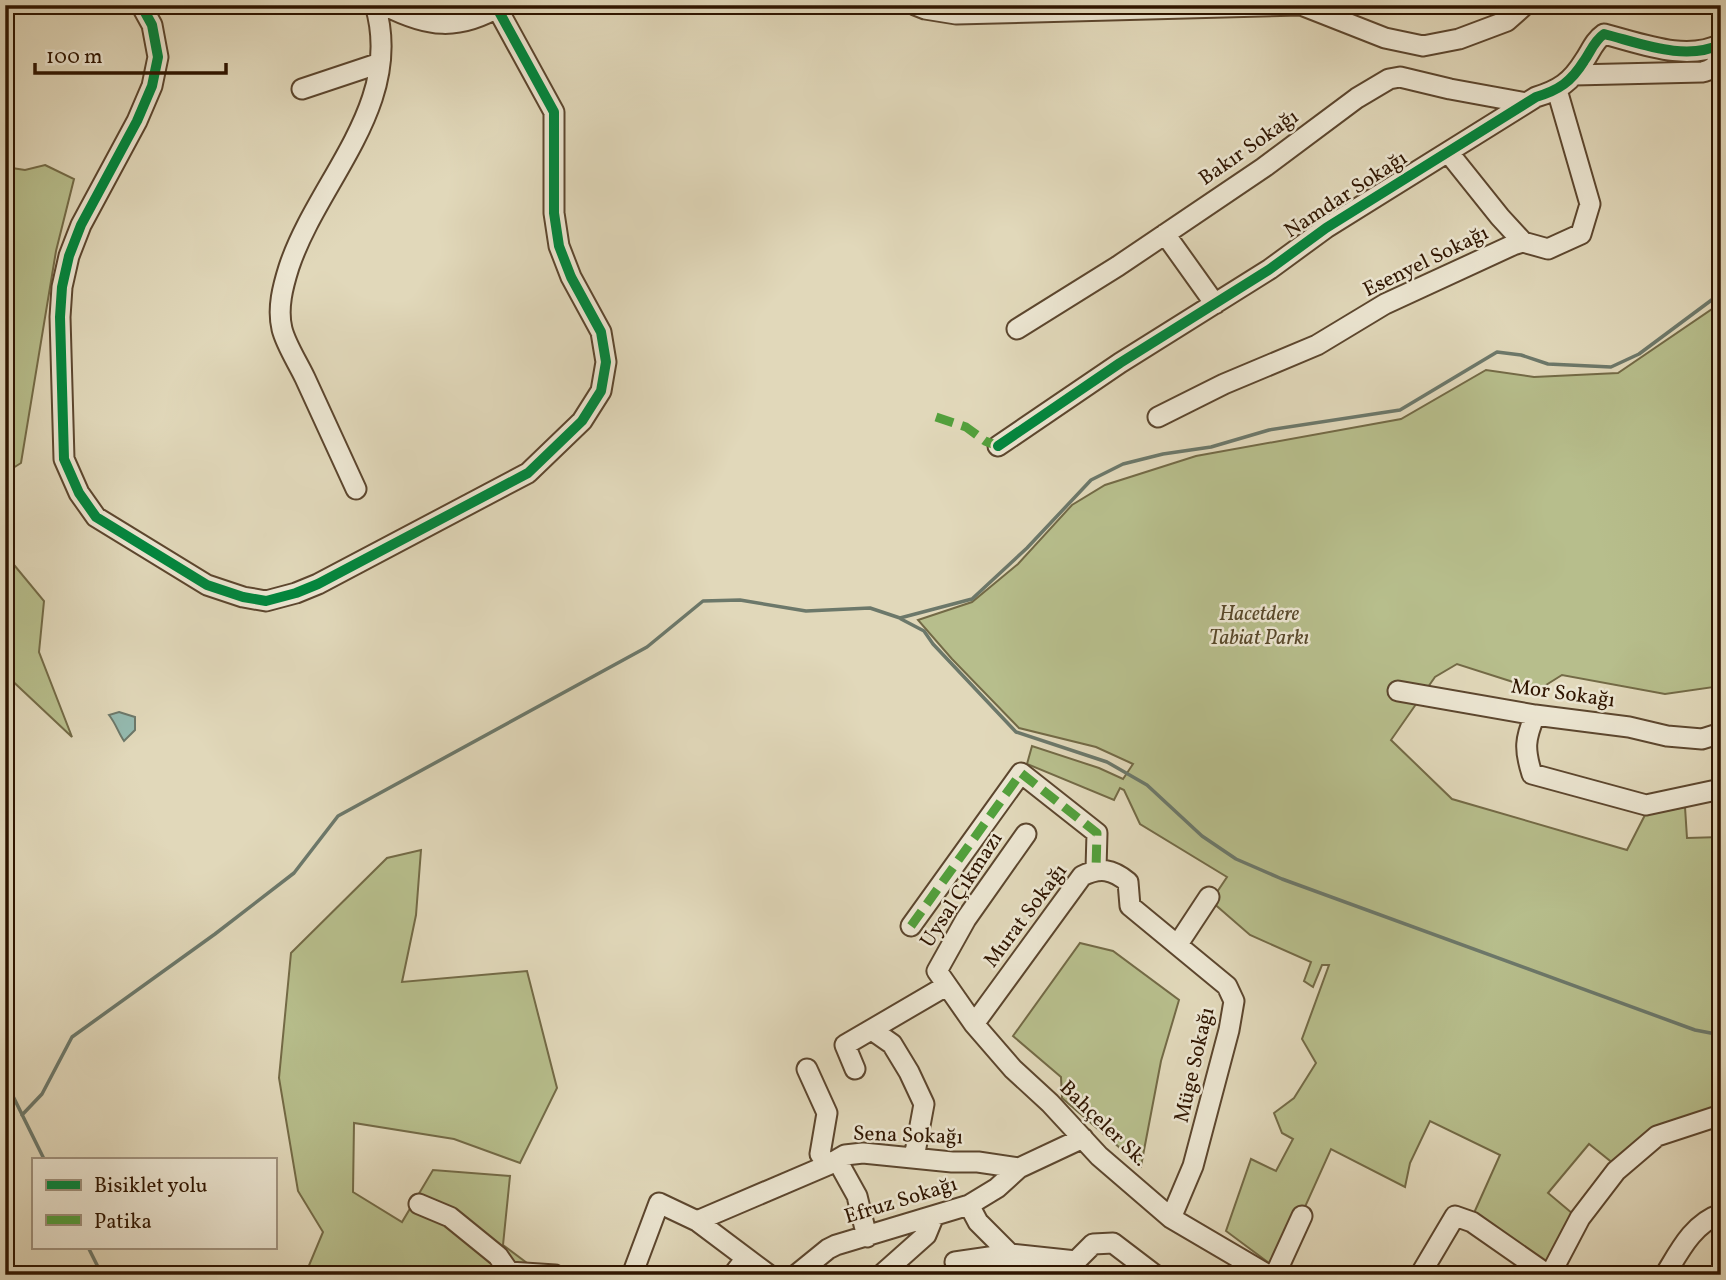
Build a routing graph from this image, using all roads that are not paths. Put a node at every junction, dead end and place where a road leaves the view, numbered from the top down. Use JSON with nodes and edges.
{"nodes":[{"id":1,"x":141,"y":5,"type":"edge"},
{"id":2,"x":375,"y":5,"type":"edge"},
{"id":3,"x":384,"y":5,"type":"edge"},
{"id":4,"x":915,"y":5,"type":"edge"},
{"id":5,"x":1525,"y":5,"type":"edge"},
{"id":6,"x":499,"y":7,"type":"edge"},
{"id":7,"x":1721,"y":44,"type":"edge"},
{"id":8,"x":1721,"y":57,"type":"edge"},
{"id":9,"x":380,"y":63,"type":"junction"},
{"id":10,"x":1574,"y":75,"type":"junction"},
{"id":11,"x":302,"y":89,"type":"dead end"},
{"id":12,"x":1557,"y":90,"type":"junction"},
{"id":13,"x":1526,"y":103,"type":"junction"},
{"id":14,"x":1448,"y":152,"type":"junction"},
{"id":15,"x":1165,"y":233,"type":"junction"},
{"id":16,"x":1523,"y":242,"type":"junction"},
{"id":17,"x":1215,"y":304,"type":"junction"},
{"id":18,"x":1017,"y":329,"type":"dead end"},
{"id":19,"x":1158,"y":417,"type":"dead end"},
{"id":20,"x":998,"y":446,"type":"dead end"},
{"id":21,"x":356,"y":489,"type":"dead end"},
{"id":22,"x":1398,"y":691,"type":"dead end"},
{"id":23,"x":1535,"y":715,"type":"junction"},
{"id":24,"x":1721,"y":733,"type":"edge"},
{"id":25,"x":1721,"y":789,"type":"edge"},
{"id":26,"x":1026,"y":834,"type":"dead end"},
{"id":27,"x":1096,"y":869,"type":"junction"},
{"id":28,"x":1128,"y":882,"type":"joint"},
{"id":29,"x":1209,"y":897,"type":"dead end"},
{"id":30,"x":911,"y":926,"type":"dead end"},
{"id":31,"x":1178,"y":943,"type":"junction"},
{"id":32,"x":942,"y":978,"type":"junction"},
{"id":33,"x":974,"y":1024,"type":"junction"},
{"id":34,"x":872,"y":1030,"type":"junction"},
{"id":35,"x":807,"y":1069,"type":"dead end"},
{"id":36,"x":855,"y":1069,"type":"dead end"},
{"id":37,"x":1721,"y":1115,"type":"edge"},
{"id":38,"x":1083,"y":1138,"type":"junction"},
{"id":39,"x":914,"y":1158,"type":"junction"},
{"id":40,"x":833,"y":1162,"type":"junction"},
{"id":41,"x":1019,"y":1168,"type":"junction"},
{"id":42,"x":419,"y":1204,"type":"dead end"},
{"id":43,"x":969,"y":1205,"type":"junction"},
{"id":44,"x":1721,"y":1214,"type":"edge"},
{"id":45,"x":1302,"y":1216,"type":"dead end"},
{"id":46,"x":933,"y":1218,"type":"junction"},
{"id":47,"x":1171,"y":1218,"type":"junction"},
{"id":48,"x":697,"y":1221,"type":"junction"},
{"id":49,"x":866,"y":1237,"type":"junction"},
{"id":50,"x":1010,"y":1254,"type":"junction"},
{"id":51,"x":746,"y":1258,"type":"junction"},
{"id":52,"x":955,"y":1262,"type":"dead end"},
{"id":53,"x":555,"y":1275,"type":"edge"},
{"id":54,"x":632,"y":1275,"type":"edge"},
{"id":55,"x":733,"y":1275,"type":"edge"},
{"id":56,"x":769,"y":1275,"type":"edge"},
{"id":57,"x":796,"y":1275,"type":"edge"},
{"id":58,"x":881,"y":1275,"type":"edge"},
{"id":59,"x":1008,"y":1275,"type":"edge"},
{"id":60,"x":1155,"y":1275,"type":"edge"},
{"id":61,"x":1268,"y":1275,"type":"edge"},
{"id":62,"x":1275,"y":1275,"type":"edge"},
{"id":63,"x":1419,"y":1275,"type":"edge"},
{"id":64,"x":1549,"y":1275,"type":"edge"},
{"id":65,"x":1665,"y":1275,"type":"edge"}],
"edges":[{"from":1,"to":6,"type":"street"},
{"from":2,"to":9,"type":"street"},
{"from":3,"to":6,"type":"street"},
{"from":4,"to":5,"type":"street"},
{"from":7,"to":10,"type":"street","name":"Namdar Sokağı"},
{"from":8,"to":10,"type":"street"},
{"from":9,"to":11,"type":"street"},
{"from":9,"to":21,"type":"street"},
{"from":10,"to":12,"type":"street","name":"Namdar Sokağı"},
{"from":12,"to":13,"type":"street","name":"Namdar Sokağı"},
{"from":12,"to":16,"type":"street","name":"Esenyel Sokağı"},
{"from":13,"to":14,"type":"street","name":"Namdar Sokağı"},
{"from":13,"to":15,"type":"street","name":"Bakır Sokağı"},
{"from":14,"to":16,"type":"street"},
{"from":14,"to":17,"type":"street","name":"Namdar Sokağı"},
{"from":15,"to":17,"type":"street"},
{"from":15,"to":18,"type":"street","name":"Bakır Sokağı"},
{"from":16,"to":19,"type":"street","name":"Esenyel Sokağı"},
{"from":17,"to":20,"type":"street","name":"Namdar Sokağı"},
{"from":22,"to":23,"type":"street","name":"Mor Sokağı"},
{"from":23,"to":24,"type":"street","name":"Mor Sokağı"},
{"from":23,"to":25,"type":"street"},
{"from":26,"to":32,"type":"street","name":"Uysal Çıkmazı"},
{"from":27,"to":28,"type":"street","name":"Murat Sokağı"},
{"from":27,"to":30,"type":"street"},
{"from":27,"to":33,"type":"street","name":"Murat Sokağı"},
{"from":28,"to":31,"type":"street","name":"Müge Sokağı"},
{"from":29,"to":31,"type":"street"},
{"from":31,"to":47,"type":"street","name":"Müge Sokağı"},
{"from":32,"to":33,"type":"street","name":"Bahçeler Sk."},
{"from":32,"to":34,"type":"street"},
{"from":33,"to":38,"type":"street","name":"Bahçeler Sk."},
{"from":34,"to":36,"type":"street"},
{"from":34,"to":39,"type":"street"},
{"from":35,"to":40,"type":"street"},
{"from":37,"to":64,"type":"street"},
{"from":38,"to":41,"type":"street"},
{"from":38,"to":47,"type":"street","name":"Bahçeler Sk."},
{"from":39,"to":40,"type":"street","name":"Sena Sokağı"},
{"from":39,"to":41,"type":"street","name":"Sena Sokağı"},
{"from":40,"to":48,"type":"street","name":"Sena Sokağı"},
{"from":40,"to":49,"type":"street"},
{"from":41,"to":43,"type":"street","name":"Efruz Sokağı"},
{"from":42,"to":53,"type":"street"},
{"from":43,"to":46,"type":"street","name":"Efruz Sokağı"},
{"from":43,"to":50,"type":"street"},
{"from":44,"to":65,"type":"street"},
{"from":45,"to":62,"type":"street"},
{"from":46,"to":49,"type":"street","name":"Efruz Sokağı"},
{"from":46,"to":58,"type":"street"},
{"from":47,"to":61,"type":"street","name":"Bahçeler Sk."},
{"from":48,"to":51,"type":"street"},
{"from":48,"to":54,"type":"street"},
{"from":49,"to":57,"type":"street","name":"Efruz Sokağı"},
{"from":50,"to":52,"type":"street"},
{"from":50,"to":59,"type":"street"},
{"from":50,"to":60,"type":"street"},
{"from":51,"to":55,"type":"street"},
{"from":51,"to":56,"type":"street"},
{"from":63,"to":64,"type":"street"}]}
